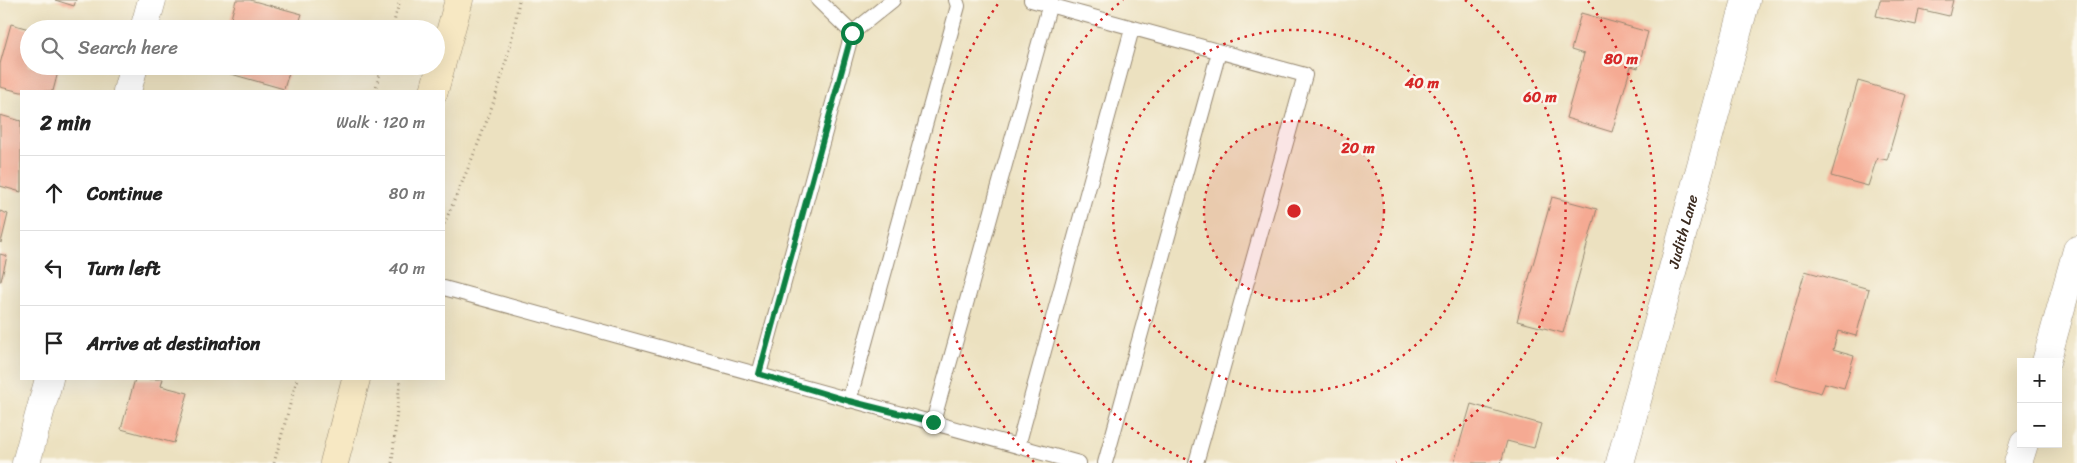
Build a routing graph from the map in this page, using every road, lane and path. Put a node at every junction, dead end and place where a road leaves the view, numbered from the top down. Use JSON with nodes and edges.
{"nodes":[{"id":1,"x":152,"y":0,"type":"edge"},
{"id":2,"x":400,"y":0,"type":"edge"},
{"id":3,"x":459,"y":0,"type":"edge"},
{"id":4,"x":519,"y":0,"type":"edge"},
{"id":5,"x":818,"y":0,"type":"edge"},
{"id":6,"x":893,"y":0,"type":"edge"},
{"id":7,"x":956,"y":0,"type":"edge"},
{"id":8,"x":1031,"y":0,"type":"edge"},
{"id":9,"x":1746,"y":0,"type":"edge"},
{"id":10,"x":1050,"y":3,"type":"edge"},
{"id":11,"x":146,"y":20,"type":"edge"},
{"id":12,"x":394,"y":20,"type":"edge"},
{"id":13,"x":1132,"y":29,"type":"junction"},
{"id":14,"x":852,"y":33,"type":"junction"},
{"id":15,"x":445,"y":51,"type":"edge"},
{"id":16,"x":1219,"y":52,"type":"junction"},
{"id":17,"x":131,"y":75,"type":"edge"},
{"id":18,"x":379,"y":75,"type":"edge"},
{"id":19,"x":438,"y":75,"type":"edge"},
{"id":20,"x":127,"y":90,"type":"edge"},
{"id":21,"x":375,"y":90,"type":"edge"},
{"id":22,"x":434,"y":90,"type":"edge"},
{"id":23,"x":445,"y":222,"type":"edge"},
{"id":24,"x":2077,"y":250,"type":"edge"},
{"id":25,"x":445,"y":288,"type":"edge"},
{"id":26,"x":2047,"y":358,"type":"edge"},
{"id":27,"x":759,"y":374,"type":"junction"},
{"id":28,"x":49,"y":380,"type":"edge"},
{"id":29,"x":297,"y":380,"type":"edge"},
{"id":30,"x":356,"y":380,"type":"edge"},
{"id":31,"x":400,"y":380,"type":"edge"},
{"id":32,"x":849,"y":401,"type":"junction"},
{"id":33,"x":933,"y":422,"type":"junction"},
{"id":34,"x":1018,"y":446,"type":"junction"},
{"id":35,"x":2023,"y":448,"type":"edge"},
{"id":36,"x":26,"y":463,"type":"edge"},
{"id":37,"x":274,"y":463,"type":"edge"},
{"id":38,"x":334,"y":463,"type":"edge"},
{"id":39,"x":392,"y":463,"type":"edge"},
{"id":40,"x":1079,"y":463,"type":"edge"},
{"id":41,"x":1106,"y":463,"type":"edge"},
{"id":42,"x":1196,"y":463,"type":"edge"},
{"id":43,"x":1620,"y":463,"type":"edge"},
{"id":44,"x":2018,"y":463,"type":"edge"}],
"edges":[{"from":1,"to":11,"type":"street"},
{"from":2,"to":12,"type":"path"},
{"from":3,"to":15,"type":"street"},
{"from":4,"to":23,"type":"path"},
{"from":5,"to":14,"type":"lane"},
{"from":6,"to":14,"type":"lane"},
{"from":7,"to":32,"type":"lane"},
{"from":8,"to":10,"type":"lane"},
{"from":9,"to":43,"type":"street","name":"Judith Lane"},
{"from":10,"to":13,"type":"lane"},
{"from":10,"to":33,"type":"lane"},
{"from":13,"to":16,"type":"lane"},
{"from":13,"to":34,"type":"lane"},
{"from":14,"to":27,"type":"lane"},
{"from":16,"to":41,"type":"lane"},
{"from":16,"to":42,"type":"lane"},
{"from":17,"to":20,"type":"street"},
{"from":18,"to":21,"type":"path"},
{"from":19,"to":22,"type":"street"},
{"from":24,"to":26,"type":"street"},
{"from":25,"to":27,"type":"lane"},
{"from":27,"to":32,"type":"lane"},
{"from":28,"to":36,"type":"street"},
{"from":29,"to":37,"type":"path"},
{"from":30,"to":38,"type":"street"},
{"from":31,"to":39,"type":"path"},
{"from":32,"to":33,"type":"lane"},
{"from":33,"to":34,"type":"lane"},
{"from":34,"to":40,"type":"lane"},
{"from":35,"to":44,"type":"street"}]}
